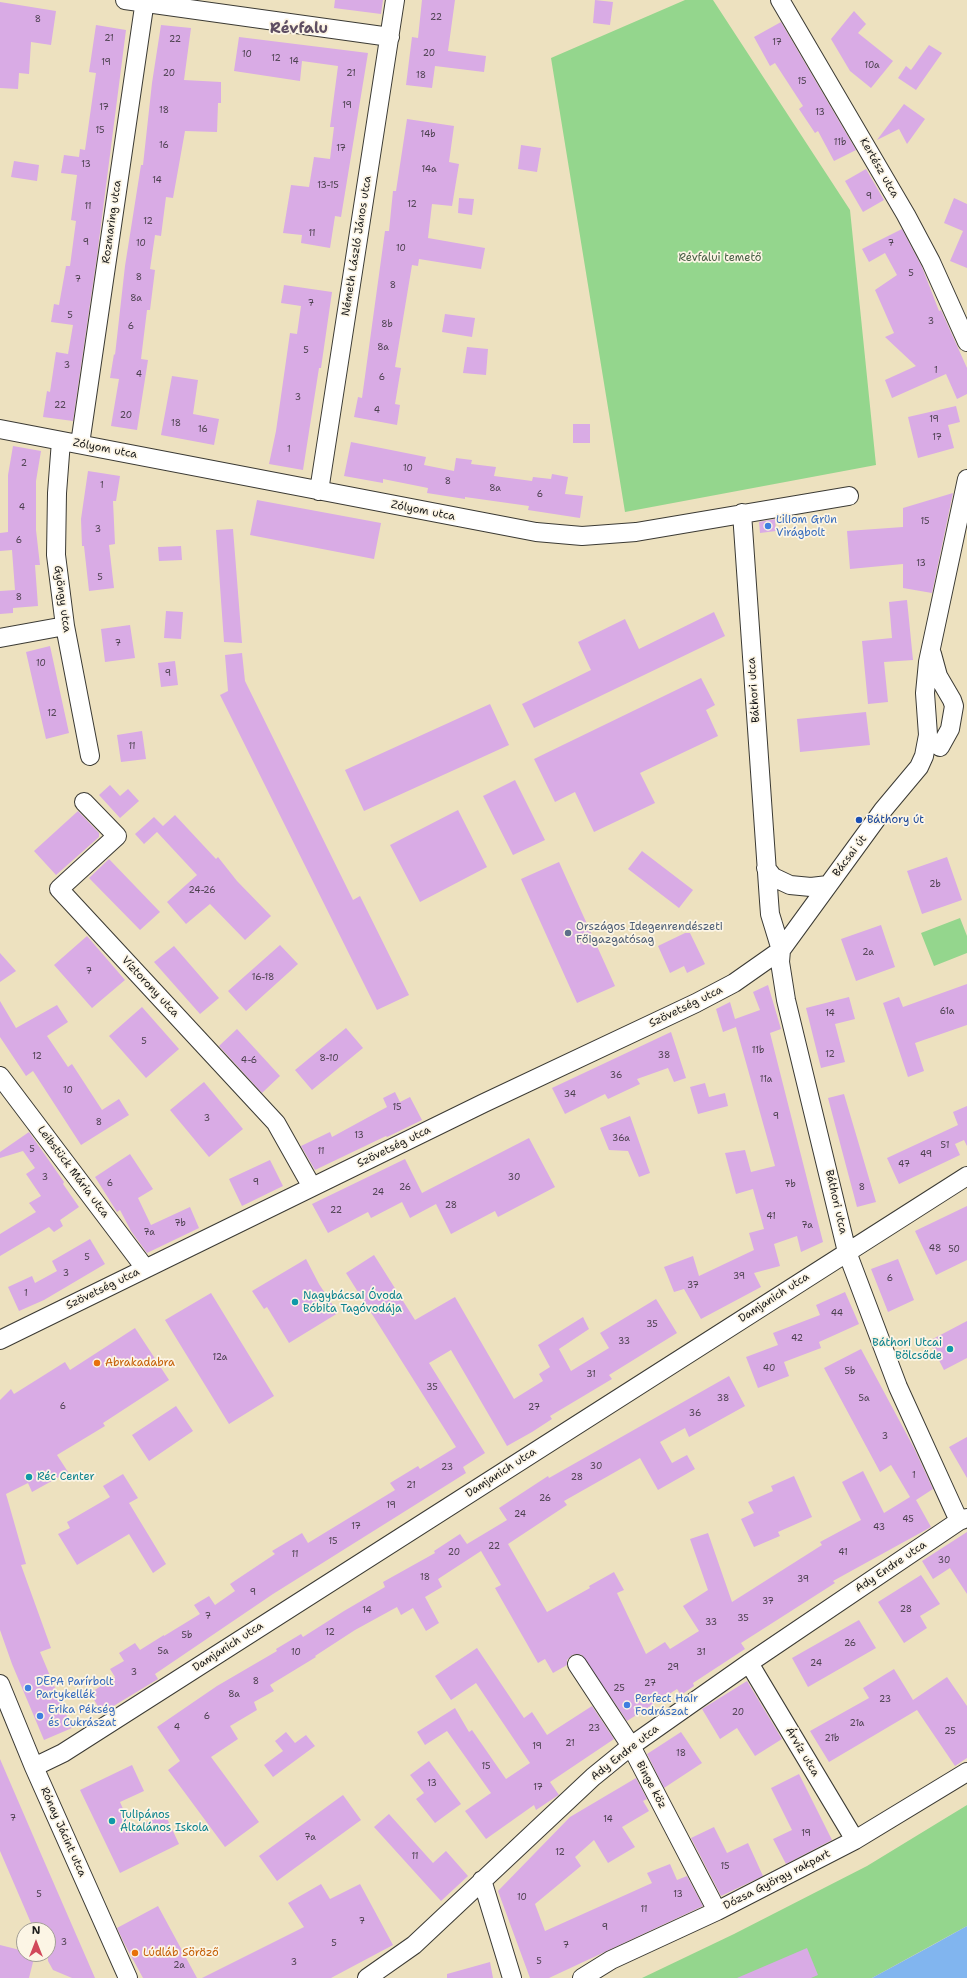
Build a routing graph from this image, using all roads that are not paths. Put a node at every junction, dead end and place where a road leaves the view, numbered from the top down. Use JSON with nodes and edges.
{"nodes":[{"id":1,"x":125,"y":0,"type":"edge"},
{"id":2,"x":395,"y":0,"type":"edge"},
{"id":3,"x":780,"y":0,"type":"edge"},
{"id":4,"x":145,"y":1,"type":"edge"},
{"id":5,"x":390,"y":37,"type":"junction"},
{"id":6,"x":967,"y":342,"type":"edge"},
{"id":7,"x":0,"y":429,"type":"edge"},
{"id":8,"x":61,"y":441,"type":"junction"},
{"id":9,"x":80,"y":444,"type":"junction"},
{"id":10,"x":967,"y":479,"type":"edge"},
{"id":11,"x":319,"y":491,"type":"junction"},
{"id":12,"x":849,"y":496,"type":"dead end"},
{"id":13,"x":742,"y":513,"type":"junction"},
{"id":14,"x":65,"y":626,"type":"junction"},
{"id":15,"x":0,"y":638,"type":"edge"},
{"id":16,"x":931,"y":645,"type":"junction"},
{"id":17,"x":960,"y":702,"type":"edge"},
{"id":18,"x":967,"y":726,"type":"edge"},
{"id":19,"x":940,"y":746,"type":"junction"},
{"id":20,"x":90,"y":756,"type":"dead end"},
{"id":21,"x":919,"y":767,"type":"junction"},
{"id":22,"x":84,"y":802,"type":"dead end"},
{"id":23,"x":766,"y":868,"type":"junction"},
{"id":24,"x":828,"y":885,"type":"junction"},
{"id":25,"x":781,"y":950,"type":"junction"},
{"id":26,"x":0,"y":1076,"type":"edge"},
{"id":27,"x":967,"y":1176,"type":"edge"},
{"id":28,"x":312,"y":1187,"type":"junction"},
{"id":29,"x":847,"y":1252,"type":"junction"},
{"id":30,"x":145,"y":1268,"type":"junction"},
{"id":31,"x":1,"y":1340,"type":"edge"},
{"id":32,"x":963,"y":1519,"type":"edge"},
{"id":33,"x":749,"y":1663,"type":"junction"},
{"id":34,"x":577,"y":1664,"type":"dead end"},
{"id":35,"x":0,"y":1684,"type":"edge"},
{"id":36,"x":631,"y":1746,"type":"junction"},
{"id":37,"x":34,"y":1767,"type":"junction"},
{"id":38,"x":967,"y":1772,"type":"edge"},
{"id":39,"x":855,"y":1840,"type":"junction"},
{"id":40,"x":482,"y":1880,"type":"junction"},
{"id":41,"x":717,"y":1911,"type":"junction"},
{"id":42,"x":128,"y":1978,"type":"edge"},
{"id":43,"x":367,"y":1978,"type":"edge"},
{"id":44,"x":512,"y":1978,"type":"edge"},
{"id":45,"x":582,"y":1978,"type":"edge"}],
"edges":[{"from":1,"to":4,"type":"street"},
{"from":2,"to":5,"type":"street","name":"Németh László János utca"},
{"from":3,"to":6,"type":"street","name":"Kertész utca"},
{"from":4,"to":5,"type":"street"},
{"from":4,"to":9,"type":"street","name":"Rozmaring utca"},
{"from":5,"to":11,"type":"street","name":"Németh László János utca"},
{"from":7,"to":8,"type":"street","name":"Zólyom utca"},
{"from":8,"to":9,"type":"street","name":"Zólyom utca"},
{"from":8,"to":14,"type":"street","name":"Gyöngy utca"},
{"from":9,"to":11,"type":"street","name":"Zólyom utca"},
{"from":10,"to":16,"type":"street","name":"Bácsai út"},
{"from":11,"to":13,"type":"street","name":"Zólyom utca"},
{"from":12,"to":13,"type":"street","name":"Zólyom utca"},
{"from":13,"to":23,"type":"street","name":"Báthori utca"},
{"from":14,"to":15,"type":"street"},
{"from":14,"to":20,"type":"street","name":"Gyöngy utca"},
{"from":16,"to":17,"type":"street","name":"Bácsai út"},
{"from":16,"to":21,"type":"street","name":"Bácsai út"},
{"from":17,"to":19,"type":"street","name":"Bácsai út"},
{"from":18,"to":19,"type":"street"},
{"from":19,"to":21,"type":"street"},
{"from":21,"to":24,"type":"street","name":"Bácsai út"},
{"from":22,"to":28,"type":"street","name":"Víztorony utca"},
{"from":23,"to":24,"type":"street"},
{"from":23,"to":25,"type":"street","name":"Báthori utca"},
{"from":24,"to":25,"type":"street","name":"Bácsai út"},
{"from":25,"to":28,"type":"street","name":"Szövetség utca"},
{"from":25,"to":29,"type":"street","name":"Báthori utca"},
{"from":26,"to":30,"type":"street","name":"Leibstück Mária utca"},
{"from":27,"to":29,"type":"street","name":"Damjanich utca"},
{"from":28,"to":30,"type":"street","name":"Szövetség utca"},
{"from":29,"to":32,"type":"street","name":"Báthori utca"},
{"from":29,"to":37,"type":"street","name":"Damjanich utca"},
{"from":30,"to":31,"type":"street","name":"Szövetség utca"},
{"from":32,"to":33,"type":"street","name":"Ady Endre utca"},
{"from":33,"to":36,"type":"street","name":"Ady Endre utca"},
{"from":33,"to":39,"type":"street","name":"Árvíz utca"},
{"from":34,"to":36,"type":"street","name":"Binge köz"},
{"from":35,"to":37,"type":"street","name":"Rónay Jácint utca"},
{"from":36,"to":40,"type":"street","name":"Ady Endre utca"},
{"from":36,"to":41,"type":"street","name":"Binge köz"},
{"from":37,"to":42,"type":"street","name":"Rónay Jácint utca"},
{"from":38,"to":39,"type":"street","name":"Dózsa György rakpart"},
{"from":39,"to":41,"type":"street","name":"Dózsa György rakpart"},
{"from":40,"to":43,"type":"street","name":"Ady Endre utca"},
{"from":40,"to":44,"type":"street"},
{"from":41,"to":45,"type":"street","name":"Dózsa György rakpart"}]}
